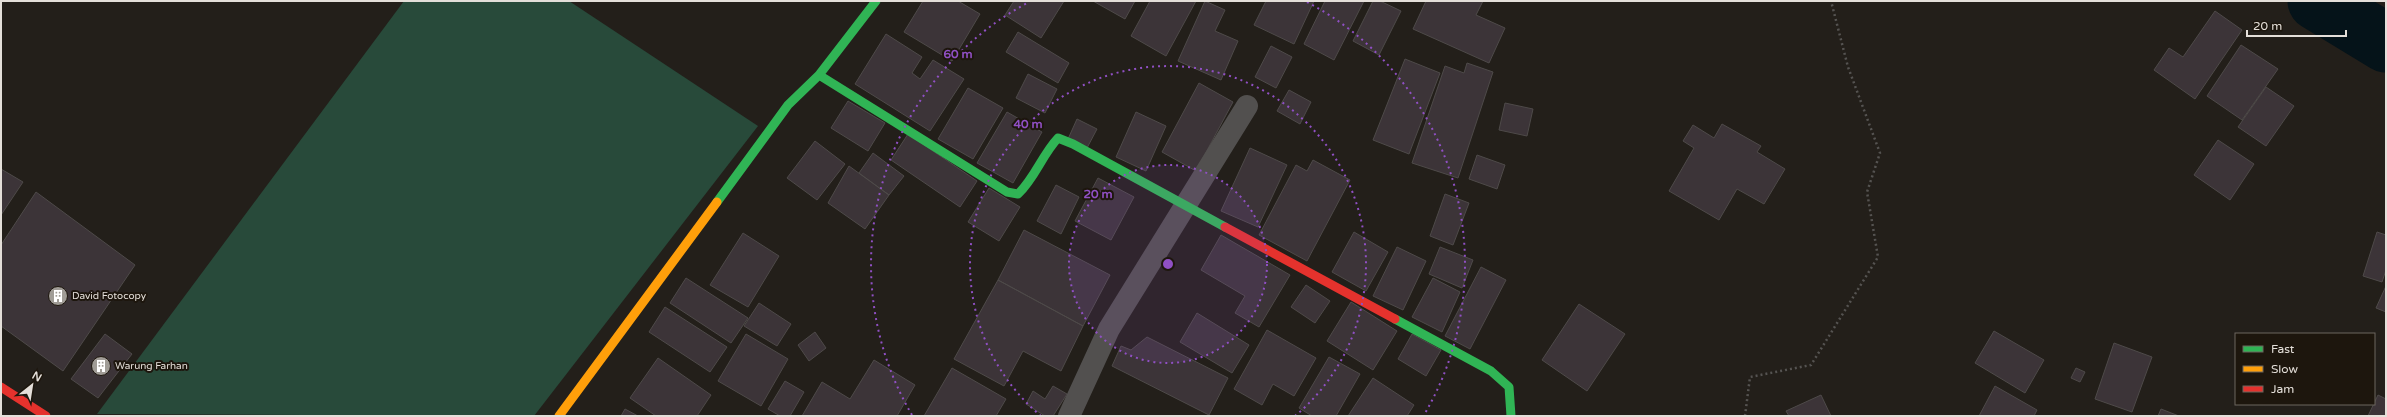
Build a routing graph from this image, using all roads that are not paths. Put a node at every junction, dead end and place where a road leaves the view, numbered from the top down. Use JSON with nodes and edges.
{"nodes":[{"id":1,"x":876,"y":1,"type":"edge"},
{"id":2,"x":819,"y":75,"type":"junction"},
{"id":3,"x":1247,"y":106,"type":"dead end"},
{"id":4,"x":1185,"y":204,"type":"junction"},
{"id":5,"x":1,"y":387,"type":"edge"},
{"id":6,"x":46,"y":416,"type":"edge"},
{"id":7,"x":559,"y":416,"type":"edge"},
{"id":8,"x":1069,"y":416,"type":"edge"},
{"id":9,"x":1512,"y":416,"type":"edge"}],
"edges":[{"from":1,"to":2,"type":"street"},
{"from":2,"to":4,"type":"street"},
{"from":2,"to":7,"type":"street"},
{"from":3,"to":4,"type":"street"},
{"from":4,"to":8,"type":"street"},
{"from":4,"to":9,"type":"street"},
{"from":5,"to":6,"type":"street"}]}
